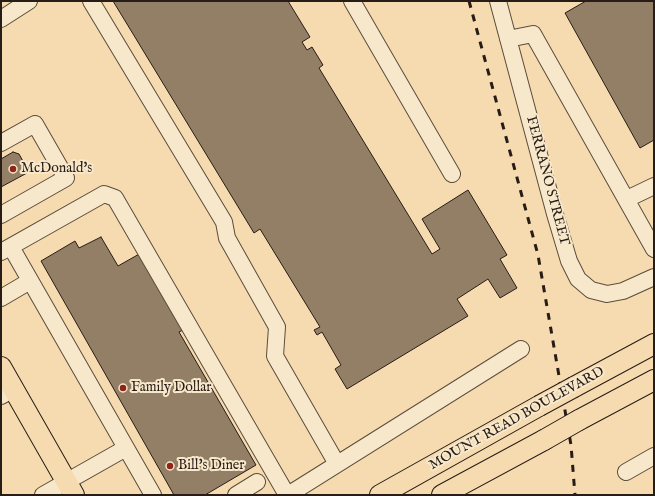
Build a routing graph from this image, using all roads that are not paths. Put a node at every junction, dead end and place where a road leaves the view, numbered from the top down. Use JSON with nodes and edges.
{"nodes":[{"id":1,"x":29,"y":1,"type":"edge"},
{"id":2,"x":92,"y":1,"type":"edge"},
{"id":3,"x":352,"y":1,"type":"edge"},
{"id":4,"x":498,"y":1,"type":"edge"},
{"id":5,"x":1,"y":19,"type":"edge"},
{"id":6,"x":508,"y":39,"type":"junction"},
{"id":7,"x":1,"y":143,"type":"edge"},
{"id":8,"x":452,"y":174,"type":"dead end"},
{"id":9,"x":654,"y":186,"type":"edge"},
{"id":10,"x":627,"y":200,"type":"junction"},
{"id":11,"x":1,"y":215,"type":"edge"},
{"id":12,"x":654,"y":249,"type":"edge"},
{"id":13,"x":6,"y":250,"type":"edge"},
{"id":14,"x":654,"y":277,"type":"edge"},
{"id":15,"x":30,"y":281,"type":"junction"},
{"id":16,"x":1,"y":298,"type":"edge"},
{"id":17,"x":654,"y":344,"type":"edge"},
{"id":18,"x":521,"y":349,"type":"dead end"},
{"id":19,"x":1,"y":367,"type":"edge"},
{"id":20,"x":654,"y":380,"type":"edge"},
{"id":21,"x":7,"y":393,"type":"edge"},
{"id":22,"x":126,"y":448,"type":"junction"},
{"id":23,"x":654,"y":456,"type":"edge"},
{"id":24,"x":337,"y":464,"type":"junction"},
{"id":25,"x":626,"y":472,"type":"dead end"},
{"id":26,"x":257,"y":482,"type":"dead end"},
{"id":27,"x":70,"y":488,"type":"edge"},
{"id":28,"x":43,"y":495,"type":"edge"},
{"id":29,"x":153,"y":495,"type":"edge"},
{"id":30,"x":236,"y":495,"type":"edge"},
{"id":31,"x":287,"y":495,"type":"edge"},
{"id":32,"x":380,"y":495,"type":"edge"},
{"id":33,"x":442,"y":495,"type":"edge"}],
"edges":[{"from":1,"to":5,"type":"street"},
{"from":2,"to":24,"type":"street"},
{"from":3,"to":8,"type":"street"},
{"from":4,"to":6,"type":"street","name":"FERRANO STREET"},
{"from":6,"to":10,"type":"street"},
{"from":6,"to":14,"type":"street","name":"FERRANO STREET"},
{"from":7,"to":11,"type":"street"},
{"from":9,"to":10,"type":"street"},
{"from":10,"to":12,"type":"street"},
{"from":13,"to":15,"type":"street"},
{"from":13,"to":31,"type":"street"},
{"from":15,"to":16,"type":"street"},
{"from":15,"to":22,"type":"street"},
{"from":17,"to":32,"type":"main road","name":"MOUNT READ BOULEVARD","bridge":true},
{"from":18,"to":24,"type":"street"},
{"from":19,"to":21,"type":"main road"},
{"from":20,"to":33,"type":"main road","bridge":true},
{"from":21,"to":27,"type":"main road"},
{"from":22,"to":27,"type":"street"},
{"from":22,"to":29,"type":"street"},
{"from":23,"to":25,"type":"street"},
{"from":24,"to":31,"type":"street"},
{"from":26,"to":30,"type":"street"},
{"from":27,"to":28,"type":"street"}]}
